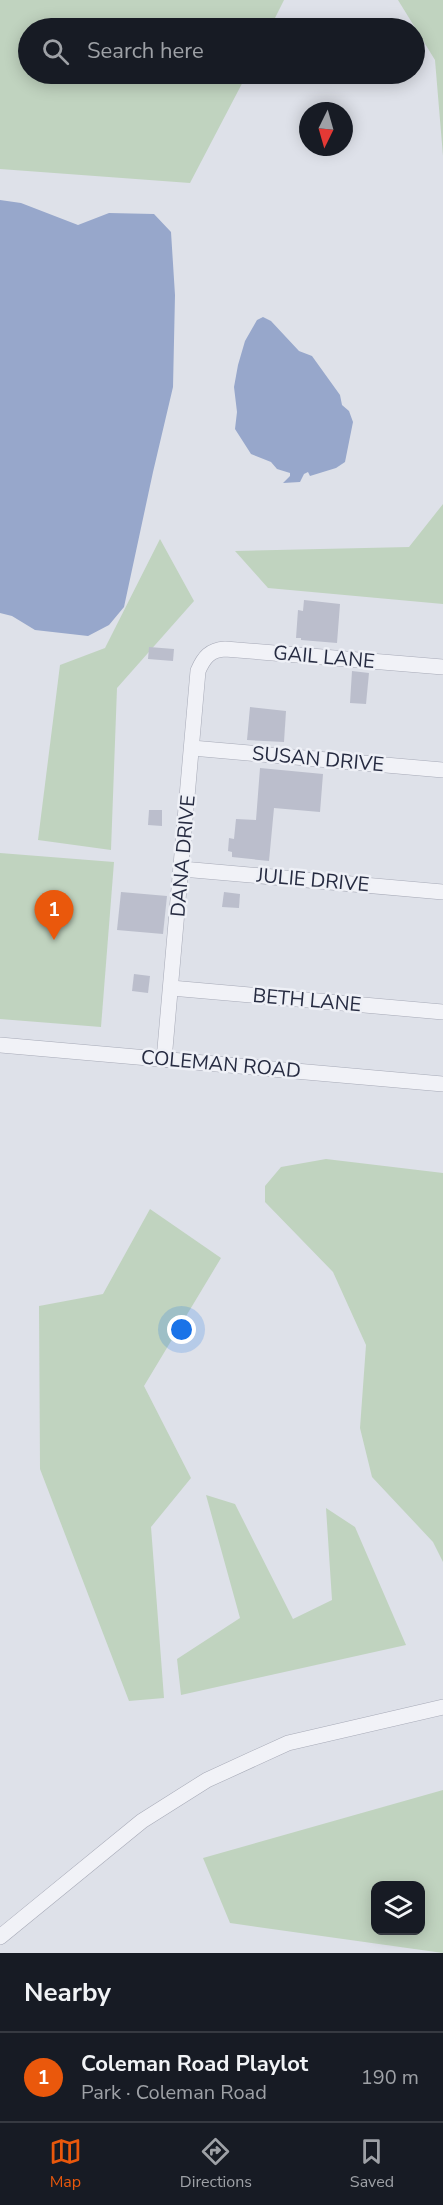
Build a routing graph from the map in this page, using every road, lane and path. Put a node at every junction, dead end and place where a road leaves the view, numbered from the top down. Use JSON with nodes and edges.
{"nodes":[{"id":1,"x":208,"y":656,"type":"joint"},
{"id":2,"x":443,"y":668,"type":"edge"},
{"id":3,"x":192,"y":748,"type":"junction"},
{"id":4,"x":443,"y":770,"type":"edge"},
{"id":5,"x":182,"y":869,"type":"junction"},
{"id":6,"x":443,"y":892,"type":"edge"},
{"id":7,"x":171,"y":988,"type":"junction"},
{"id":8,"x":443,"y":1012,"type":"edge"},
{"id":9,"x":0,"y":1045,"type":"edge"},
{"id":10,"x":164,"y":1060,"type":"junction"},
{"id":11,"x":443,"y":1084,"type":"edge"},
{"id":12,"x":443,"y":1707,"type":"edge"},
{"id":13,"x":0,"y":1937,"type":"edge"}],
"edges":[{"from":1,"to":2,"type":"street","name":"GAIL LANE"},
{"from":1,"to":3,"type":"street","name":"DANA DRIVE"},
{"from":3,"to":4,"type":"street","name":"SUSAN DRIVE"},
{"from":3,"to":5,"type":"street","name":"DANA DRIVE"},
{"from":5,"to":6,"type":"street","name":"JULIE DRIVE"},
{"from":5,"to":7,"type":"street","name":"DANA DRIVE"},
{"from":7,"to":8,"type":"street","name":"BETH LANE"},
{"from":7,"to":10,"type":"street","name":"DANA DRIVE"},
{"from":9,"to":10,"type":"street","name":"COLEMAN ROAD"},
{"from":10,"to":11,"type":"street","name":"COLEMAN ROAD"},
{"from":12,"to":13,"type":"street"}]}
